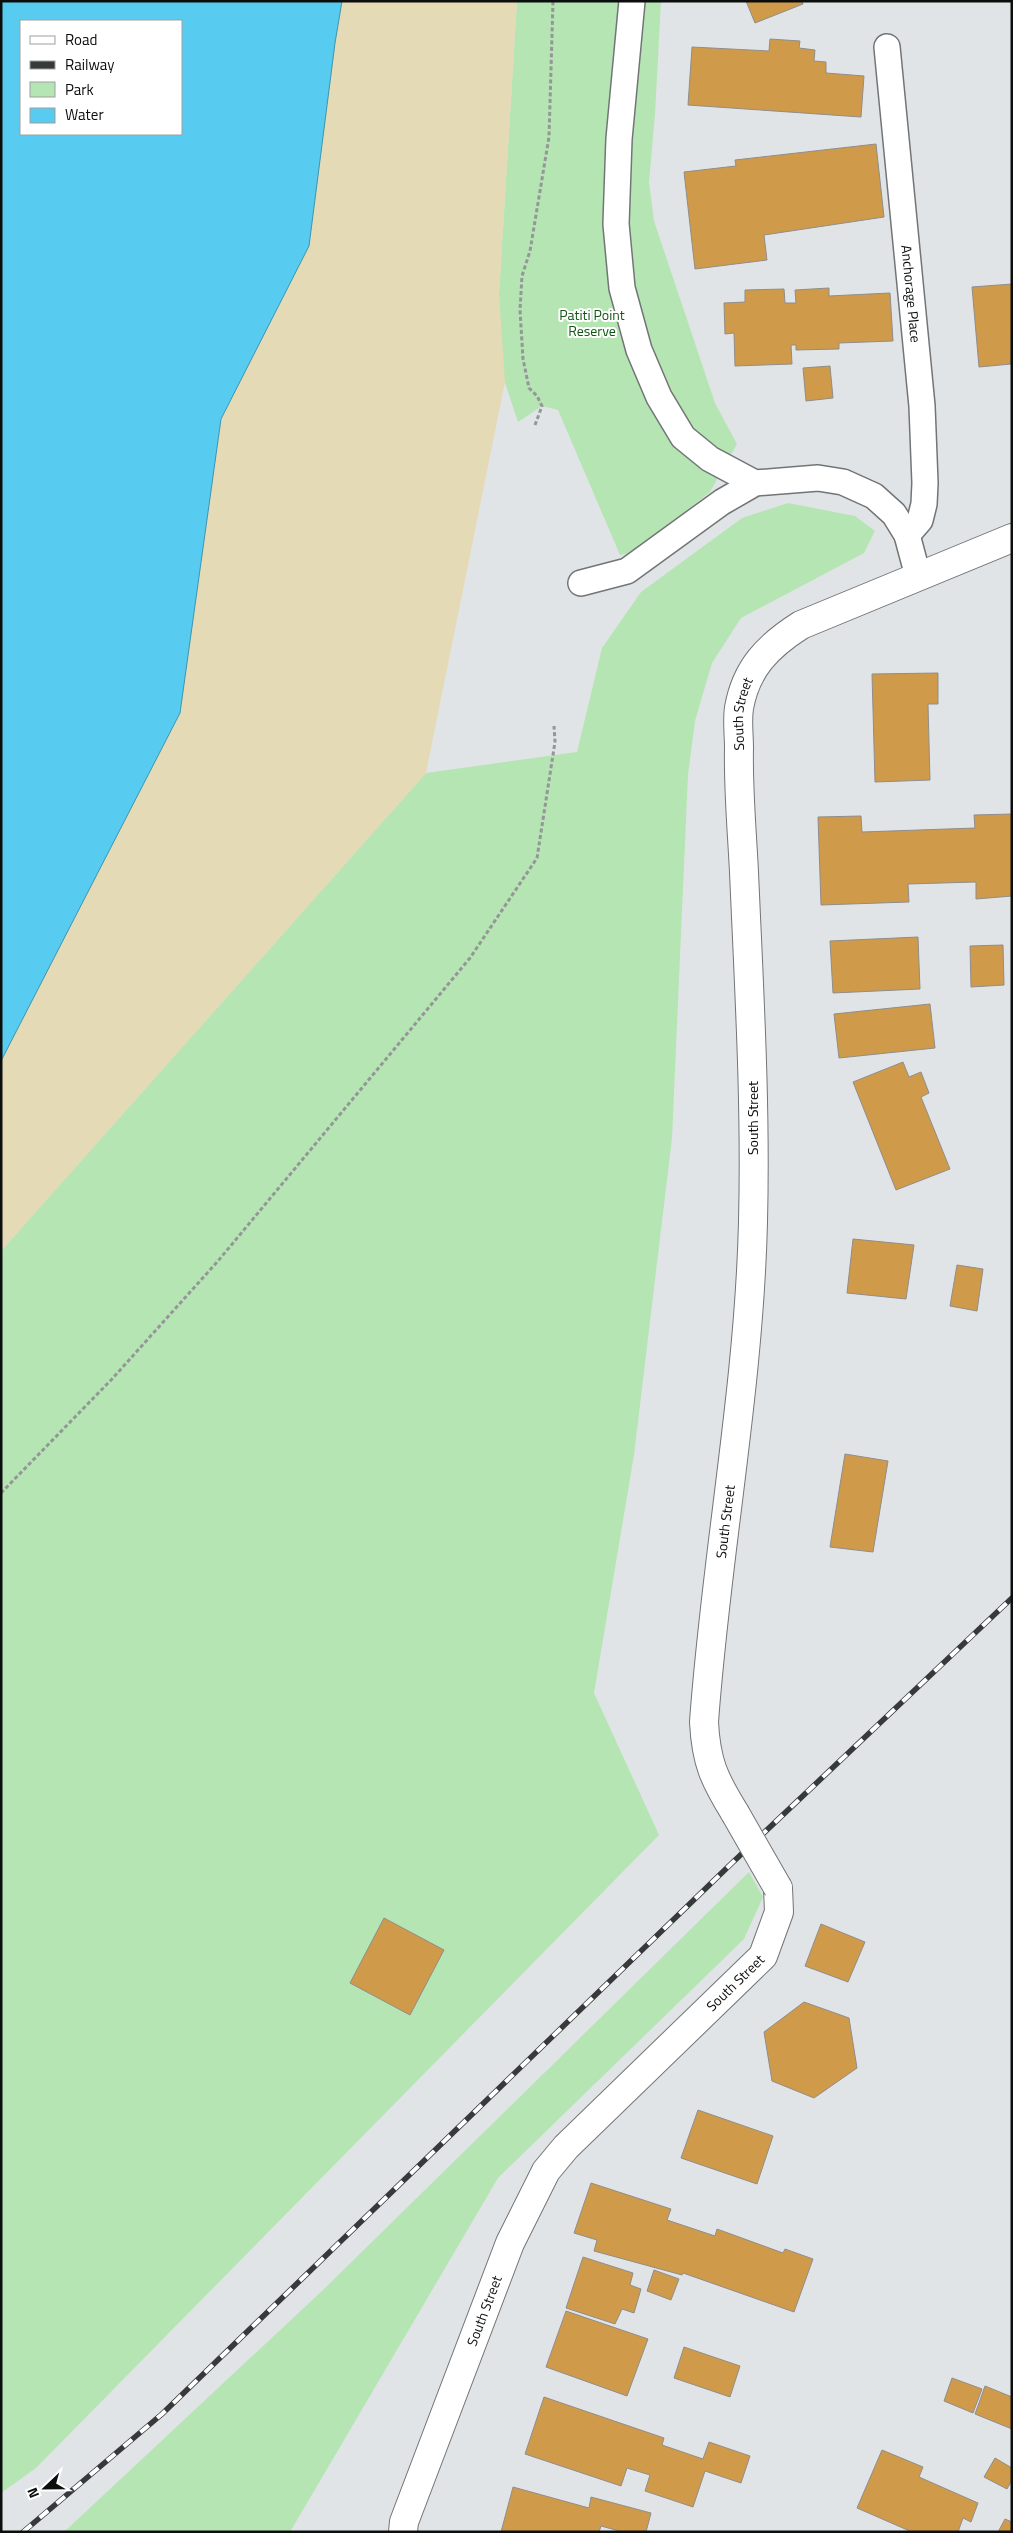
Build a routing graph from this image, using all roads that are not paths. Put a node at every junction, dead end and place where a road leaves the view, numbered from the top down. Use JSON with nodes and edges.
{"nodes":[{"id":1,"x":632,"y":1,"type":"edge"},
{"id":2,"x":887,"y":47,"type":"dead end"},
{"id":3,"x":755,"y":483,"type":"junction"},
{"id":4,"x":906,"y":535,"type":"junction"},
{"id":5,"x":1012,"y":538,"type":"edge"},
{"id":6,"x":918,"y":576,"type":"junction"},
{"id":7,"x":580,"y":583,"type":"dead end"},
{"id":8,"x":403,"y":2532,"type":"edge"}],
"edges":[{"from":1,"to":3,"type":"lane"},
{"from":2,"to":4,"type":"lane","name":"Anchorage Place"},
{"from":3,"to":4,"type":"lane"},
{"from":3,"to":7,"type":"lane"},
{"from":4,"to":6,"type":"lane"},
{"from":5,"to":6,"type":"street","name":"South Street"},
{"from":6,"to":8,"type":"street","name":"South Street","bridge":true}]}
